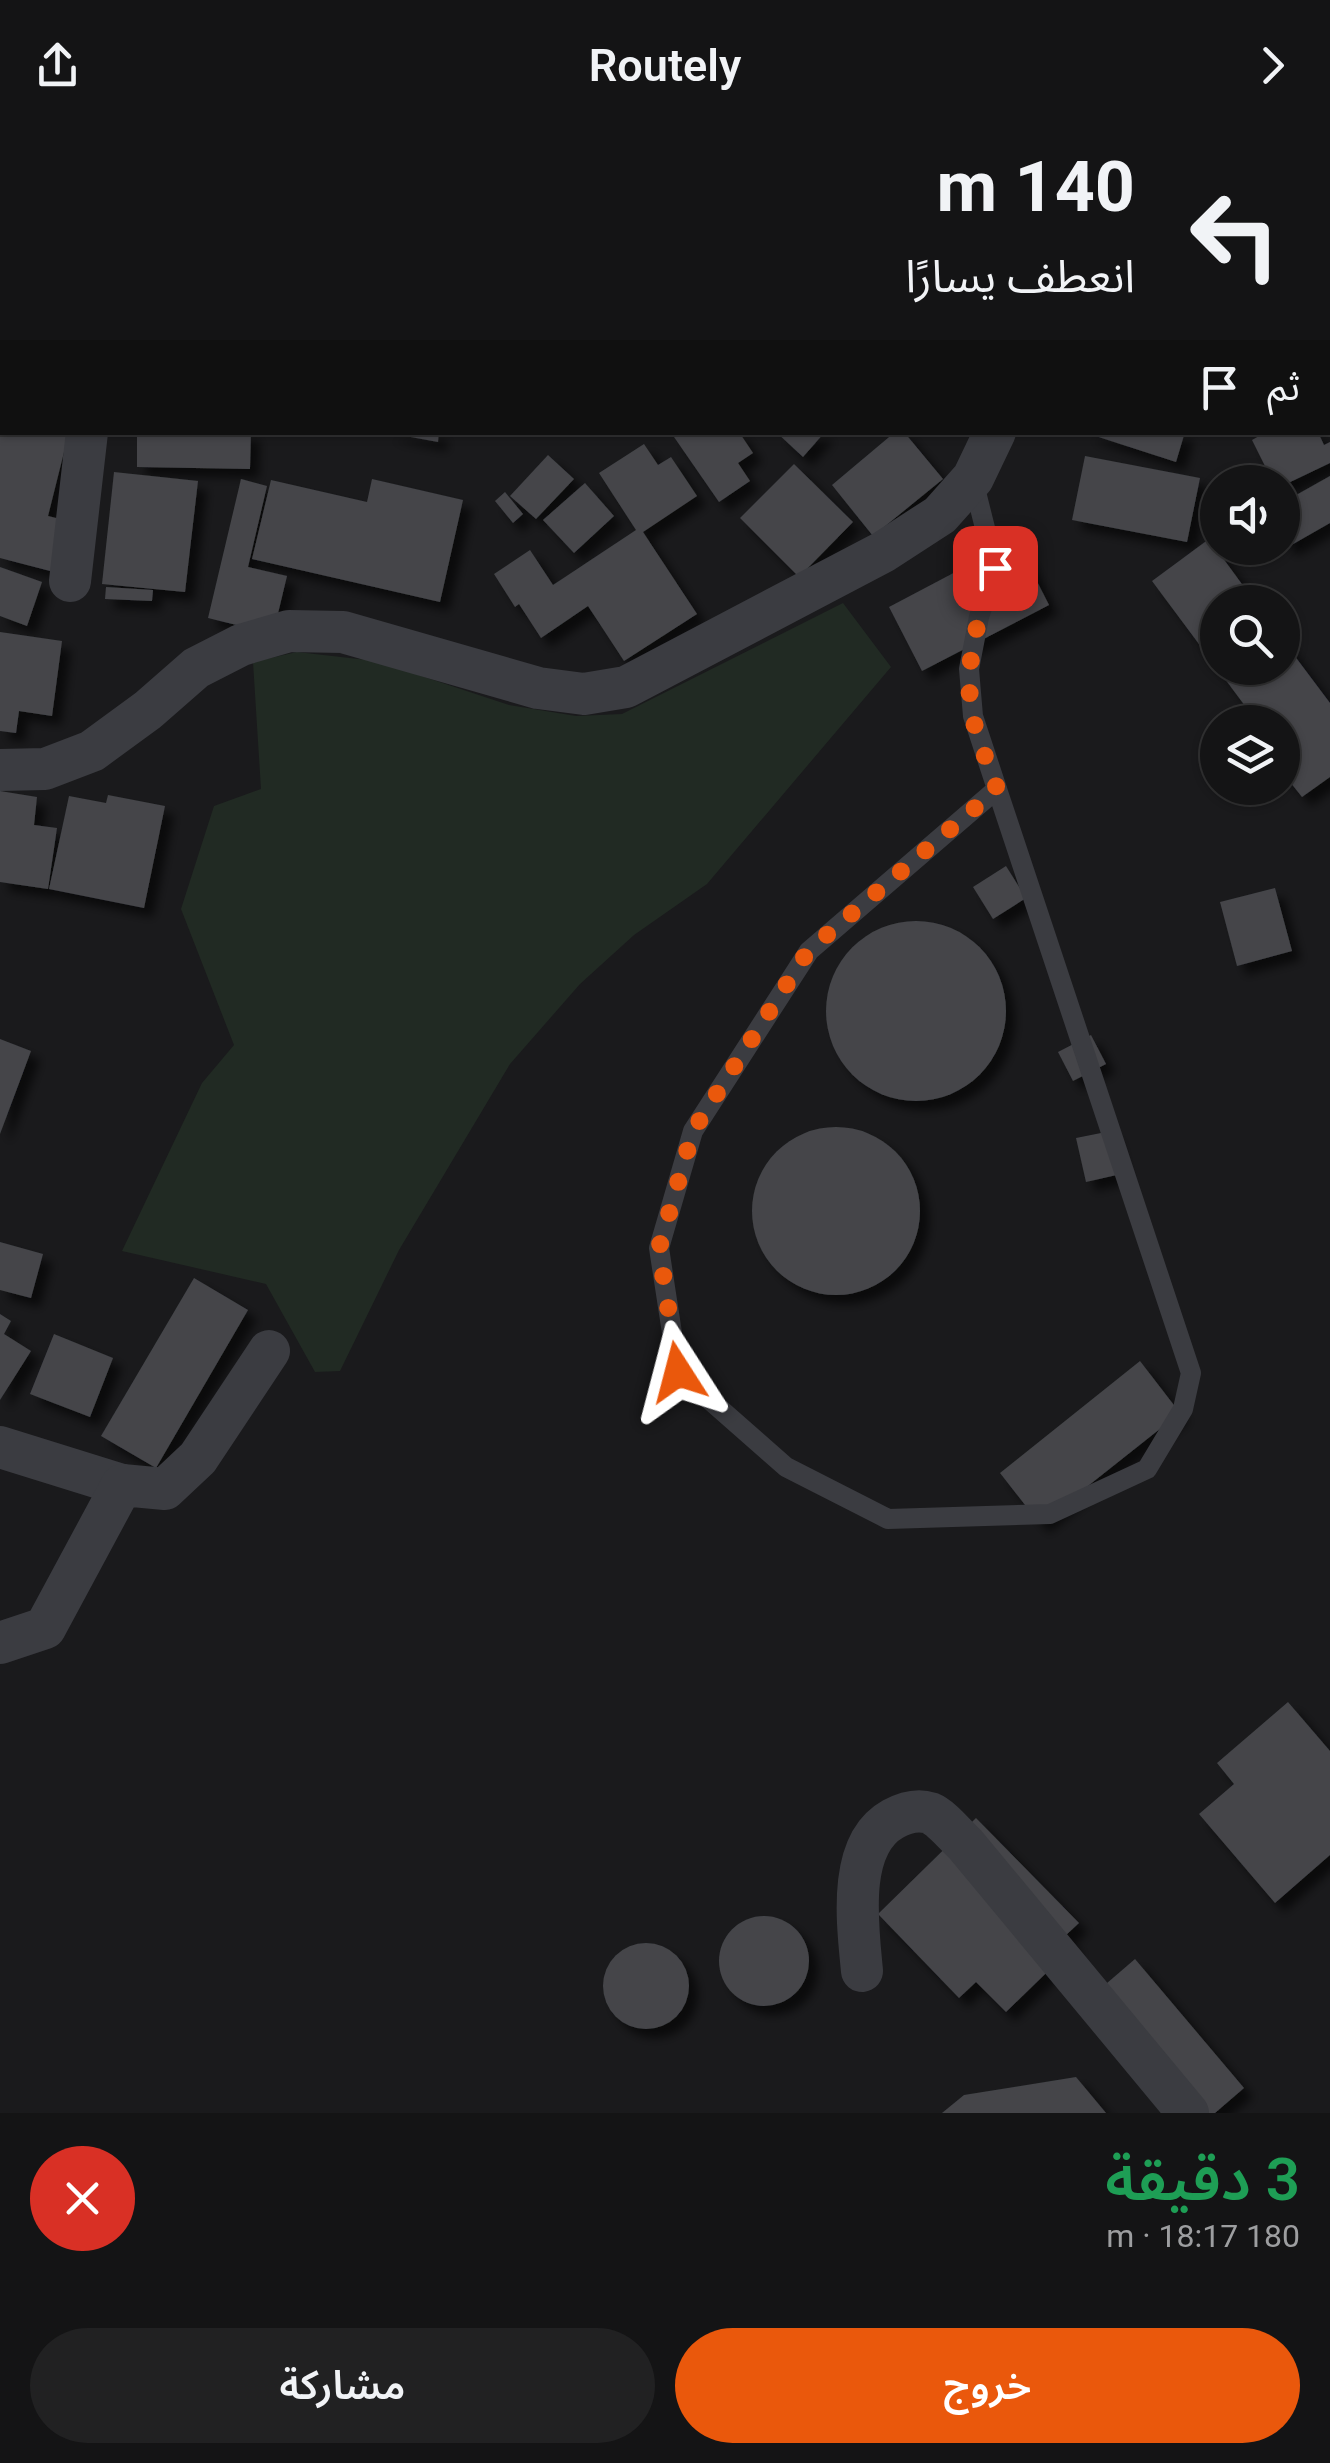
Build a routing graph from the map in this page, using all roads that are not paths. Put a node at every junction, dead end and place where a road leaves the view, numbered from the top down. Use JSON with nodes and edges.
{"nodes":[{"id":1,"x":88,"y":435,"type":"edge"},
{"id":2,"x":994,"y":435,"type":"edge"},
{"id":3,"x":973,"y":478,"type":"junction"},
{"id":4,"x":70,"y":581,"type":"dead end"},
{"id":5,"x":0,"y":770,"type":"edge"},
{"id":6,"x":997,"y":789,"type":"junction"},
{"id":7,"x":268,"y":1350,"type":"dead end"},
{"id":8,"x":0,"y":1447,"type":"edge"},
{"id":9,"x":122,"y":1486,"type":"junction"},
{"id":10,"x":0,"y":1643,"type":"edge"},
{"id":11,"x":862,"y":1971,"type":"dead end"},
{"id":12,"x":1188,"y":2113,"type":"edge"}],
"edges":[{"from":1,"to":4,"type":"street"},
{"from":2,"to":3,"type":"street"},
{"from":3,"to":5,"type":"street"},
{"from":3,"to":6,"type":"lane"},
{"from":6,"to":6,"type":"lane"},
{"from":7,"to":9,"type":"street"},
{"from":8,"to":9,"type":"street"},
{"from":9,"to":10,"type":"street"},
{"from":11,"to":12,"type":"street"}]}
